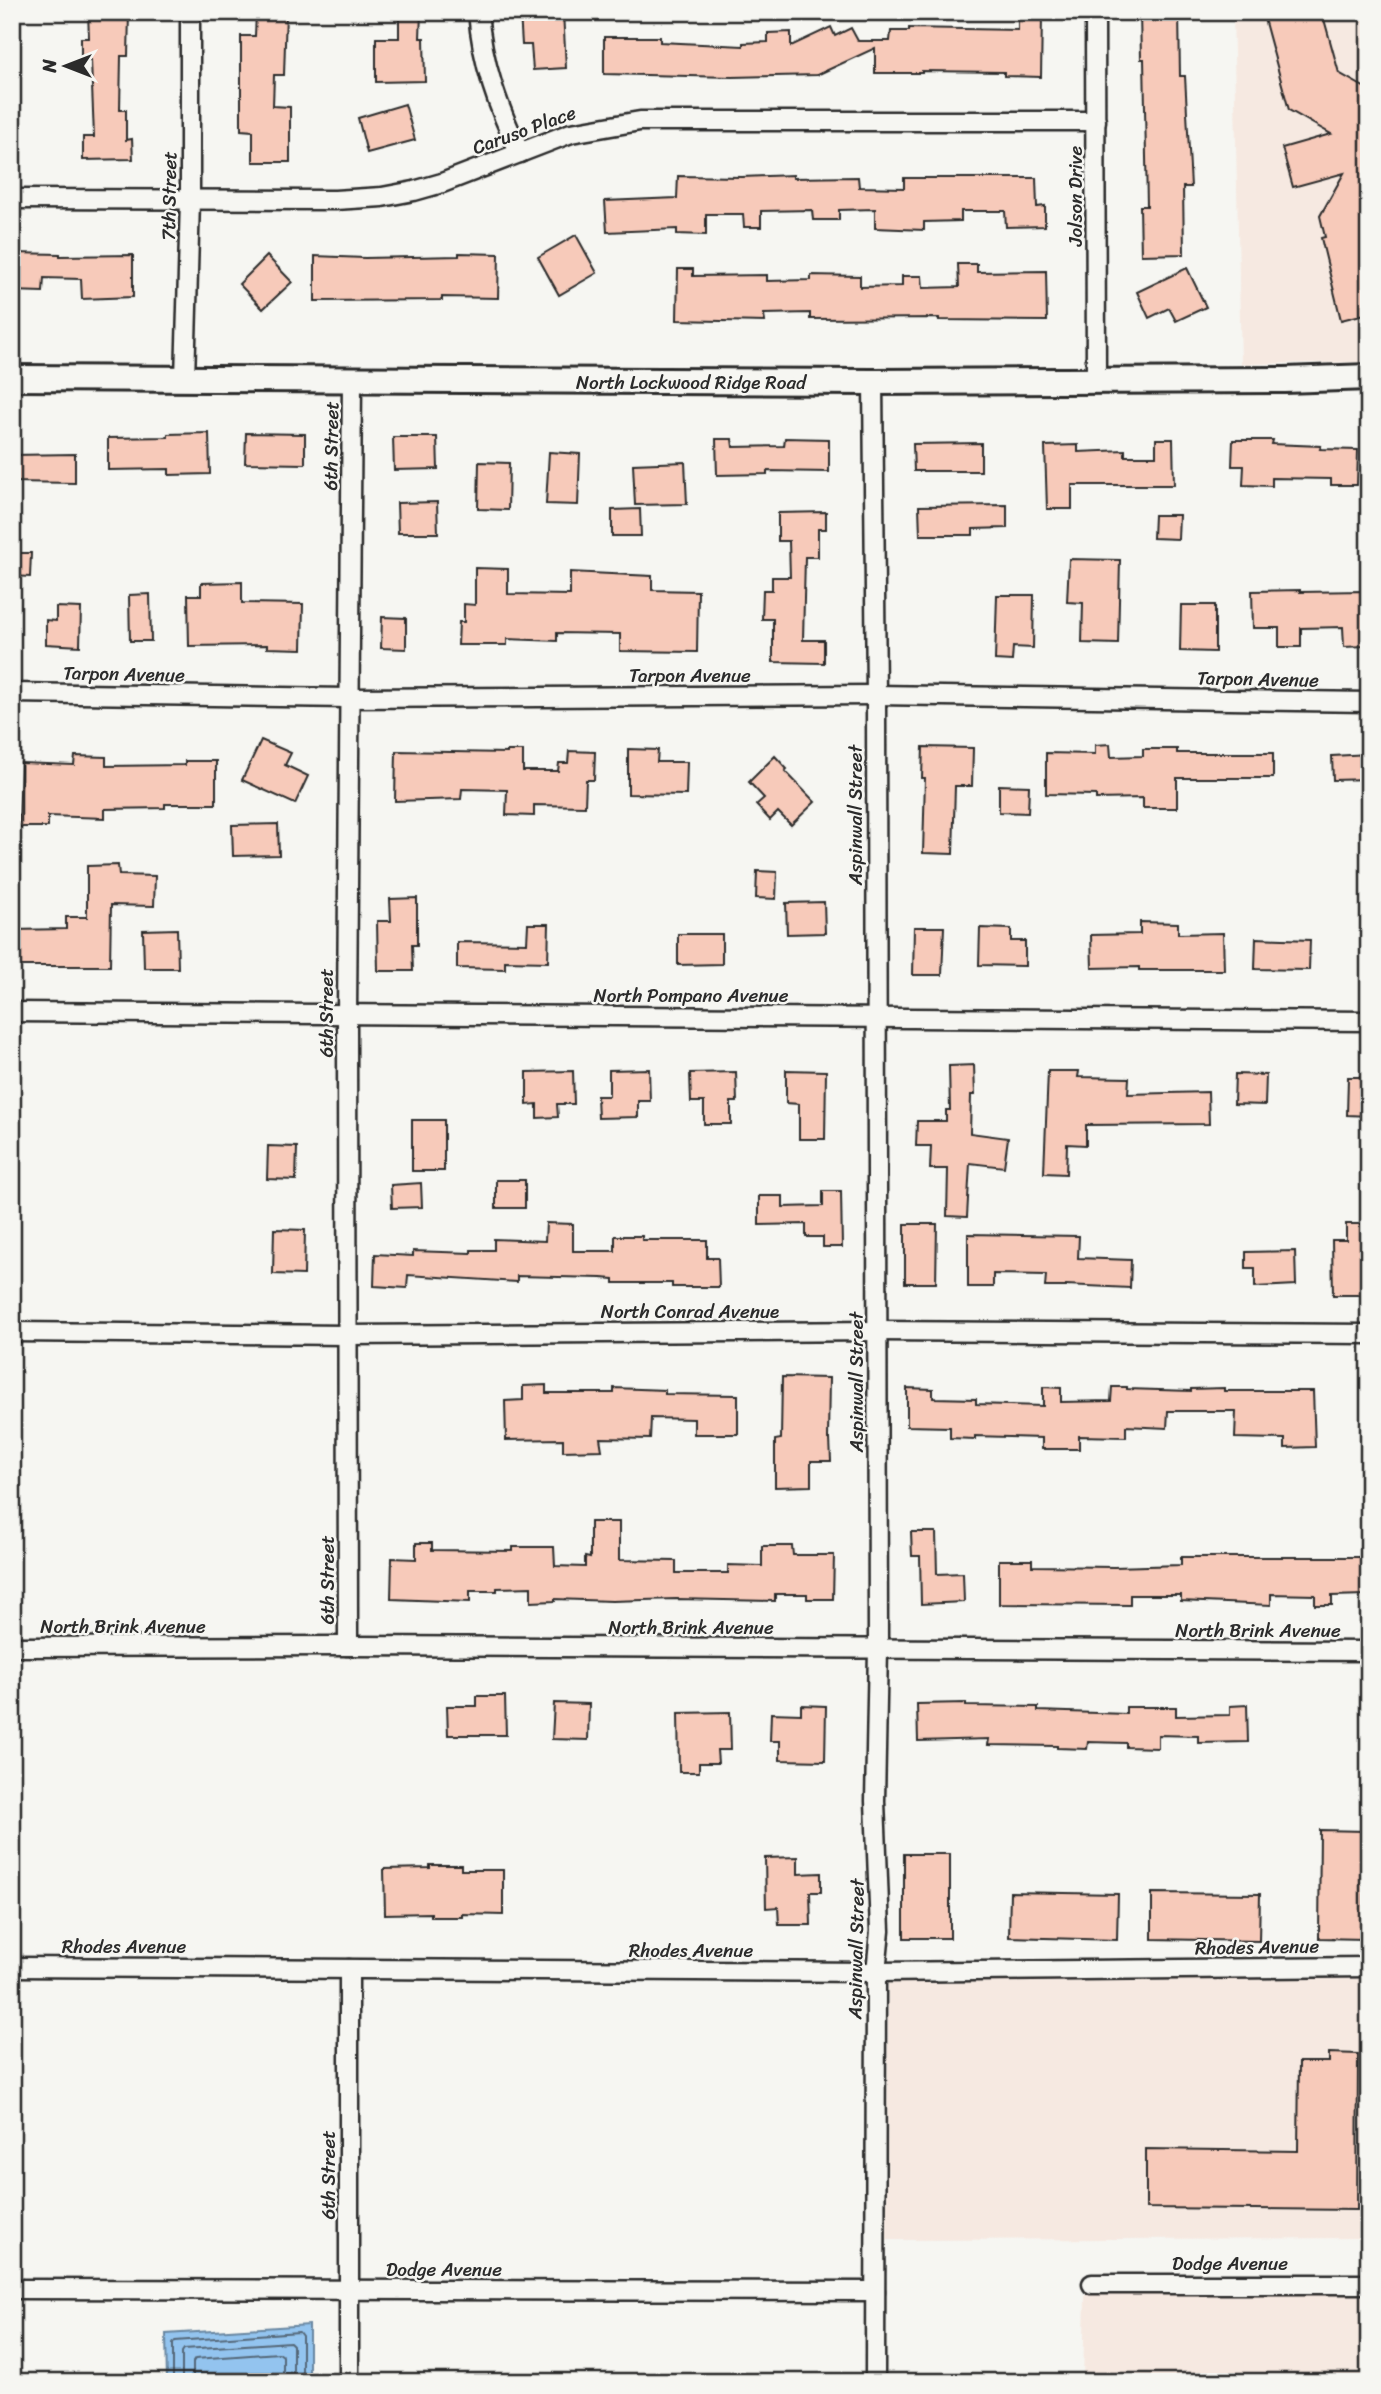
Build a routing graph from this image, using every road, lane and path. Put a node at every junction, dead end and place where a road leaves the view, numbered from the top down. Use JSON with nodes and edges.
{"nodes":[{"id":1,"x":190,"y":12,"type":"edge"},
{"id":2,"x":478,"y":12,"type":"edge"},
{"id":3,"x":1096,"y":12,"type":"edge"},
{"id":4,"x":1096,"y":121,"type":"junction"},
{"id":5,"x":520,"y":153,"type":"junction"},
{"id":6,"x":12,"y":199,"type":"edge"},
{"id":7,"x":190,"y":200,"type":"junction"},
{"id":8,"x":1369,"y":377,"type":"edge"},
{"id":9,"x":12,"y":378,"type":"edge"},
{"id":10,"x":185,"y":379,"type":"junction"},
{"id":11,"x":1096,"y":380,"type":"junction"},
{"id":12,"x":352,"y":381,"type":"junction"},
{"id":13,"x":873,"y":382,"type":"junction"},
{"id":14,"x":12,"y":693,"type":"edge"},
{"id":15,"x":876,"y":695,"type":"junction"},
{"id":16,"x":348,"y":698,"type":"junction"},
{"id":17,"x":1369,"y":702,"type":"edge"},
{"id":18,"x":12,"y":1012,"type":"edge"},
{"id":19,"x":347,"y":1015,"type":"junction"},
{"id":20,"x":876,"y":1017,"type":"junction"},
{"id":21,"x":1369,"y":1020,"type":"edge"},
{"id":22,"x":877,"y":1331,"type":"junction"},
{"id":23,"x":12,"y":1332,"type":"edge"},
{"id":24,"x":347,"y":1335,"type":"junction"},
{"id":25,"x":1369,"y":1335,"type":"edge"},
{"id":26,"x":348,"y":1646,"type":"junction"},
{"id":27,"x":12,"y":1647,"type":"edge"},
{"id":28,"x":877,"y":1648,"type":"junction"},
{"id":29,"x":1369,"y":1651,"type":"edge"},
{"id":30,"x":12,"y":1967,"type":"edge"},
{"id":31,"x":1369,"y":1967,"type":"edge"},
{"id":32,"x":349,"y":1969,"type":"junction"},
{"id":33,"x":876,"y":1972,"type":"junction"},
{"id":34,"x":1091,"y":2284,"type":"dead end"},
{"id":35,"x":1369,"y":2284,"type":"edge"},
{"id":36,"x":12,"y":2289,"type":"edge"},
{"id":37,"x":348,"y":2289,"type":"junction"},
{"id":38,"x":876,"y":2291,"type":"junction"},
{"id":39,"x":349,"y":2382,"type":"edge"},
{"id":40,"x":875,"y":2382,"type":"edge"}],
"edges":[{"from":1,"to":7,"type":"street","name":"7th Street"},
{"from":2,"to":5,"type":"street"},
{"from":3,"to":4,"type":"street","name":"Jolson Drive"},
{"from":4,"to":5,"type":"street","name":"Caruso Place"},
{"from":4,"to":11,"type":"street","name":"Jolson Drive"},
{"from":5,"to":7,"type":"street","name":"Caruso Place"},
{"from":6,"to":7,"type":"street","name":"Caruso Place"},
{"from":7,"to":10,"type":"street","name":"7th Street"},
{"from":8,"to":11,"type":"street","name":"North Lockwood Ridge Road"},
{"from":9,"to":10,"type":"street","name":"North Lockwood Ridge Road"},
{"from":10,"to":12,"type":"street","name":"North Lockwood Ridge Road"},
{"from":11,"to":13,"type":"street","name":"North Lockwood Ridge Road"},
{"from":12,"to":13,"type":"street","name":"North Lockwood Ridge Road"},
{"from":12,"to":16,"type":"street","name":"6th Street"},
{"from":13,"to":15,"type":"street","name":"Aspinwall Street"},
{"from":14,"to":16,"type":"street","name":"Tarpon Avenue"},
{"from":15,"to":16,"type":"street","name":"Tarpon Avenue"},
{"from":15,"to":17,"type":"street","name":"Tarpon Avenue"},
{"from":15,"to":20,"type":"street","name":"Aspinwall Street"},
{"from":16,"to":19,"type":"street","name":"6th Street"},
{"from":18,"to":19,"type":"street","name":"North Pompano Avenue"},
{"from":19,"to":20,"type":"street","name":"North Pompano Avenue"},
{"from":19,"to":24,"type":"street","name":"6th Street"},
{"from":20,"to":21,"type":"street","name":"North Pompano Avenue"},
{"from":20,"to":22,"type":"street","name":"Aspinwall Street"},
{"from":22,"to":24,"type":"street","name":"North Conrad Avenue"},
{"from":22,"to":25,"type":"street","name":"North Conrad Avenue"},
{"from":22,"to":28,"type":"street","name":"Aspinwall Street"},
{"from":23,"to":24,"type":"street","name":"North Conrad Avenue"},
{"from":24,"to":26,"type":"street","name":"6th Street"},
{"from":26,"to":27,"type":"street","name":"North Brink Avenue"},
{"from":26,"to":28,"type":"street","name":"North Brink Avenue"},
{"from":28,"to":29,"type":"street","name":"North Brink Avenue"},
{"from":28,"to":33,"type":"street","name":"Aspinwall Street"},
{"from":30,"to":32,"type":"street","name":"Rhodes Avenue"},
{"from":31,"to":33,"type":"street","name":"Rhodes Avenue"},
{"from":32,"to":33,"type":"street","name":"Rhodes Avenue"},
{"from":32,"to":37,"type":"street","name":"6th Street"},
{"from":33,"to":38,"type":"street","name":"Aspinwall Street"},
{"from":34,"to":35,"type":"street","name":"Dodge Avenue"},
{"from":36,"to":37,"type":"street","name":"Dodge Avenue"},
{"from":37,"to":38,"type":"street","name":"Dodge Avenue"},
{"from":37,"to":39,"type":"street","name":"6th Street"},
{"from":38,"to":40,"type":"street","name":"Aspinwall Street"}]}
